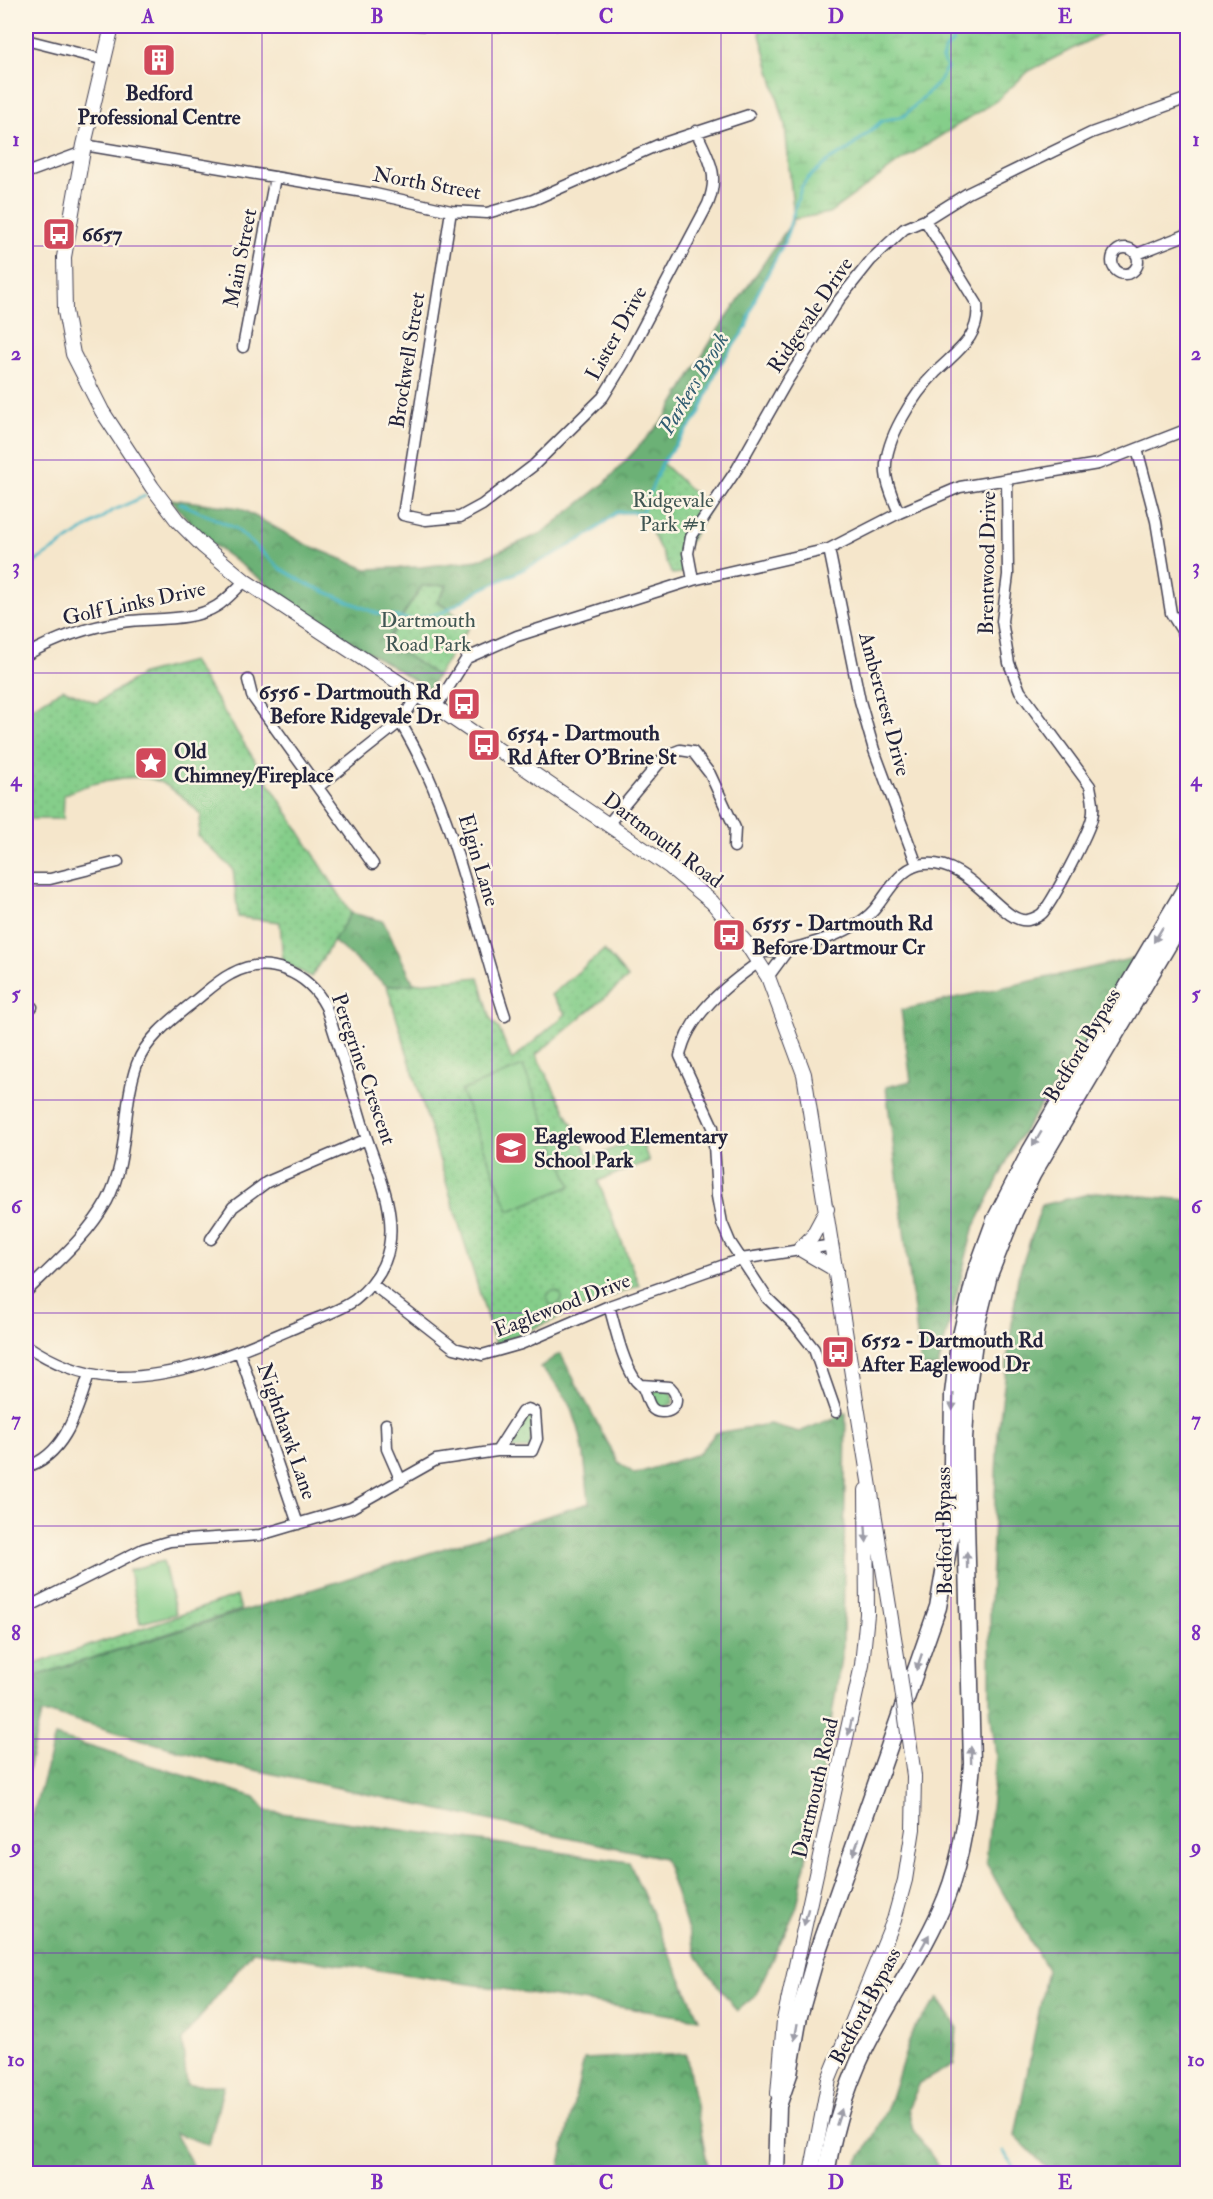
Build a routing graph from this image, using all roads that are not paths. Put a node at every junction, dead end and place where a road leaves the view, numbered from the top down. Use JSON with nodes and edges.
{"nodes":[{"id":1,"x":112,"y":26,"type":"edge"},
{"id":2,"x":26,"y":40,"type":"edge"},
{"id":3,"x":105,"y":60,"type":"junction"},
{"id":4,"x":1188,"y":98,"type":"edge"},
{"id":5,"x":749,"y":115,"type":"dead end"},
{"id":6,"x":696,"y":131,"type":"junction"},
{"id":7,"x":84,"y":148,"type":"junction"},
{"id":8,"x":26,"y":173,"type":"edge"},
{"id":9,"x":275,"y":177,"type":"junction"},
{"id":10,"x":451,"y":211,"type":"junction"},
{"id":11,"x":925,"y":220,"type":"junction"},
{"id":12,"x":1188,"y":234,"type":"edge"},
{"id":13,"x":1137,"y":254,"type":"dead end"},
{"id":14,"x":243,"y":347,"type":"dead end"},
{"id":15,"x":1188,"y":429,"type":"edge"},
{"id":16,"x":1137,"y":449,"type":"junction"},
{"id":17,"x":1007,"y":480,"type":"junction"},
{"id":18,"x":899,"y":513,"type":"junction"},
{"id":19,"x":403,"y":515,"type":"joint"},
{"id":20,"x":829,"y":549,"type":"junction"},
{"id":21,"x":693,"y":580,"type":"junction"},
{"id":22,"x":245,"y":581,"type":"junction"},
{"id":23,"x":1184,"y":634,"type":"dead end"},
{"id":24,"x":26,"y":655,"type":"edge"},
{"id":25,"x":248,"y":680,"type":"dead end"},
{"id":26,"x":418,"y":695,"type":"junction"},
{"id":27,"x":436,"y":706,"type":"junction"},
{"id":28,"x":400,"y":722,"type":"junction"},
{"id":29,"x":318,"y":787,"type":"junction"},
{"id":30,"x":609,"y":823,"type":"junction"},
{"id":31,"x":734,"y":847,"type":"dead end"},
{"id":32,"x":118,"y":862,"type":"dead end"},
{"id":33,"x":373,"y":864,"type":"dead end"},
{"id":34,"x":917,"y":866,"type":"junction"},
{"id":35,"x":26,"y":879,"type":"edge"},
{"id":36,"x":1188,"y":884,"type":"edge"},
{"id":37,"x":1188,"y":911,"type":"edge"},
{"id":38,"x":787,"y":951,"type":"junction"},
{"id":39,"x":756,"y":957,"type":"junction"},
{"id":40,"x":768,"y":976,"type":"junction"},
{"id":41,"x":505,"y":1016,"type":"dead end"},
{"id":42,"x":367,"y":1139,"type":"junction"},
{"id":43,"x":827,"y":1209,"type":"junction"},
{"id":44,"x":211,"y":1239,"type":"dead end"},
{"id":45,"x":833,"y":1245,"type":"junction"},
{"id":46,"x":800,"y":1250,"type":"junction"},
{"id":47,"x":741,"y":1259,"type":"junction"},
{"id":48,"x":836,"y":1270,"type":"junction"},
{"id":49,"x":372,"y":1284,"type":"junction"},
{"id":50,"x":26,"y":1292,"type":"edge"},
{"id":51,"x":609,"y":1306,"type":"junction"},
{"id":52,"x":26,"y":1345,"type":"edge"},
{"id":53,"x":239,"y":1351,"type":"junction"},
{"id":54,"x":89,"y":1374,"type":"junction"},
{"id":55,"x":641,"y":1385,"type":"dead end"},
{"id":56,"x":836,"y":1412,"type":"dead end"},
{"id":57,"x":386,"y":1424,"type":"dead end"},
{"id":58,"x":497,"y":1451,"type":"junction"},
{"id":59,"x":26,"y":1467,"type":"edge"},
{"id":60,"x":867,"y":1476,"type":"junction"},
{"id":61,"x":401,"y":1481,"type":"junction"},
{"id":62,"x":298,"y":1524,"type":"junction"},
{"id":63,"x":26,"y":1608,"type":"edge"},
{"id":64,"x":778,"y":2106,"type":"junction"},
{"id":65,"x":776,"y":2174,"type":"edge"},
{"id":66,"x":811,"y":2174,"type":"edge"},
{"id":67,"x":826,"y":2174,"type":"edge"}],
"edges":[{"from":1,"to":3,"type":"main road","name":"Dartmouth Road"},
{"from":2,"to":3,"type":"street"},
{"from":3,"to":7,"type":"main road","name":"Dartmouth Road"},
{"from":4,"to":11,"type":"street","name":"Ridgevale Drive"},
{"from":5,"to":6,"type":"street","name":"North Street"},
{"from":6,"to":10,"type":"street","name":"North Street"},
{"from":6,"to":19,"type":"street","name":"Lister Drive"},
{"from":7,"to":8,"type":"street"},
{"from":7,"to":9,"type":"street","name":"North Street"},
{"from":7,"to":22,"type":"main road","name":"Dartmouth Road"},
{"from":9,"to":10,"type":"street","name":"North Street"},
{"from":9,"to":14,"type":"street","name":"Main Street"},
{"from":10,"to":19,"type":"street","name":"Brockwell Street"},
{"from":11,"to":18,"type":"street"},
{"from":11,"to":21,"type":"street","name":"Ridgevale Drive"},
{"from":12,"to":13,"type":"street"},
{"from":15,"to":16,"type":"street"},
{"from":16,"to":17,"type":"street"},
{"from":16,"to":23,"type":"street"},
{"from":17,"to":18,"type":"street"},
{"from":17,"to":34,"type":"street","name":"Brentwood Drive"},
{"from":18,"to":20,"type":"street"},
{"from":20,"to":21,"type":"street"},
{"from":20,"to":34,"type":"street","name":"Ambercrest Drive"},
{"from":21,"to":27,"type":"street"},
{"from":22,"to":24,"type":"street","name":"Golf Links Drive"},
{"from":22,"to":26,"type":"main road","name":"Dartmouth Road"},
{"from":25,"to":29,"type":"street"},
{"from":26,"to":27,"type":"main road","name":"Dartmouth Road"},
{"from":26,"to":28,"type":"street"},
{"from":27,"to":30,"type":"main road","name":"Dartmouth Road"},
{"from":28,"to":29,"type":"street"},
{"from":28,"to":41,"type":"street","name":"Elgin Lane"},
{"from":29,"to":33,"type":"street"},
{"from":30,"to":31,"type":"street"},
{"from":30,"to":39,"type":"main road","name":"Dartmouth Road"},
{"from":32,"to":35,"type":"street"},
{"from":34,"to":38,"type":"street"},
{"from":36,"to":64,"type":"highway","name":"Bedford Bypass","one_way":true},
{"from":67,"to":37,"type":"highway","name":"Bedford Bypass","one_way":true},
{"from":38,"to":39,"type":"street"},
{"from":38,"to":40,"type":"street"},
{"from":39,"to":40,"type":"main road","name":"Dartmouth Road"},
{"from":39,"to":47,"type":"street"},
{"from":40,"to":43,"type":"main road","name":"Dartmouth Road"},
{"from":42,"to":44,"type":"street"},
{"from":42,"to":49,"type":"street","name":"Peregrine Crescent"},
{"from":42,"to":50,"type":"street","name":"Peregrine Crescent"},
{"from":43,"to":45,"type":"main road","name":"Dartmouth Road"},
{"from":43,"to":46,"type":"main road"},
{"from":45,"to":46,"type":"street","name":"Eaglewood Drive"},
{"from":45,"to":48,"type":"main road","name":"Dartmouth Road"},
{"from":46,"to":47,"type":"street","name":"Eaglewood Drive"},
{"from":46,"to":48,"type":"main road"},
{"from":47,"to":51,"type":"street","name":"Eaglewood Drive"},
{"from":47,"to":56,"type":"street"},
{"from":48,"to":60,"type":"main road","name":"Dartmouth Road"},
{"from":49,"to":51,"type":"street","name":"Eaglewood Drive"},
{"from":49,"to":53,"type":"street"},
{"from":51,"to":55,"type":"street"},
{"from":52,"to":54,"type":"street"},
{"from":53,"to":54,"type":"street"},
{"from":53,"to":62,"type":"street","name":"Nighthawk Lane"},
{"from":54,"to":59,"type":"street"},
{"from":57,"to":61,"type":"street"},
{"from":58,"to":58,"type":"street"},
{"from":58,"to":61,"type":"street"},
{"from":60,"to":64,"type":"main road","name":"Dartmouth Road","one_way":true},
{"from":60,"to":66,"type":"main road","name":"Dartmouth Road","bridge":true},
{"from":61,"to":62,"type":"street"},
{"from":62,"to":63,"type":"street"},
{"from":64,"to":65,"type":"highway","name":"Bedford Bypass"}]}
